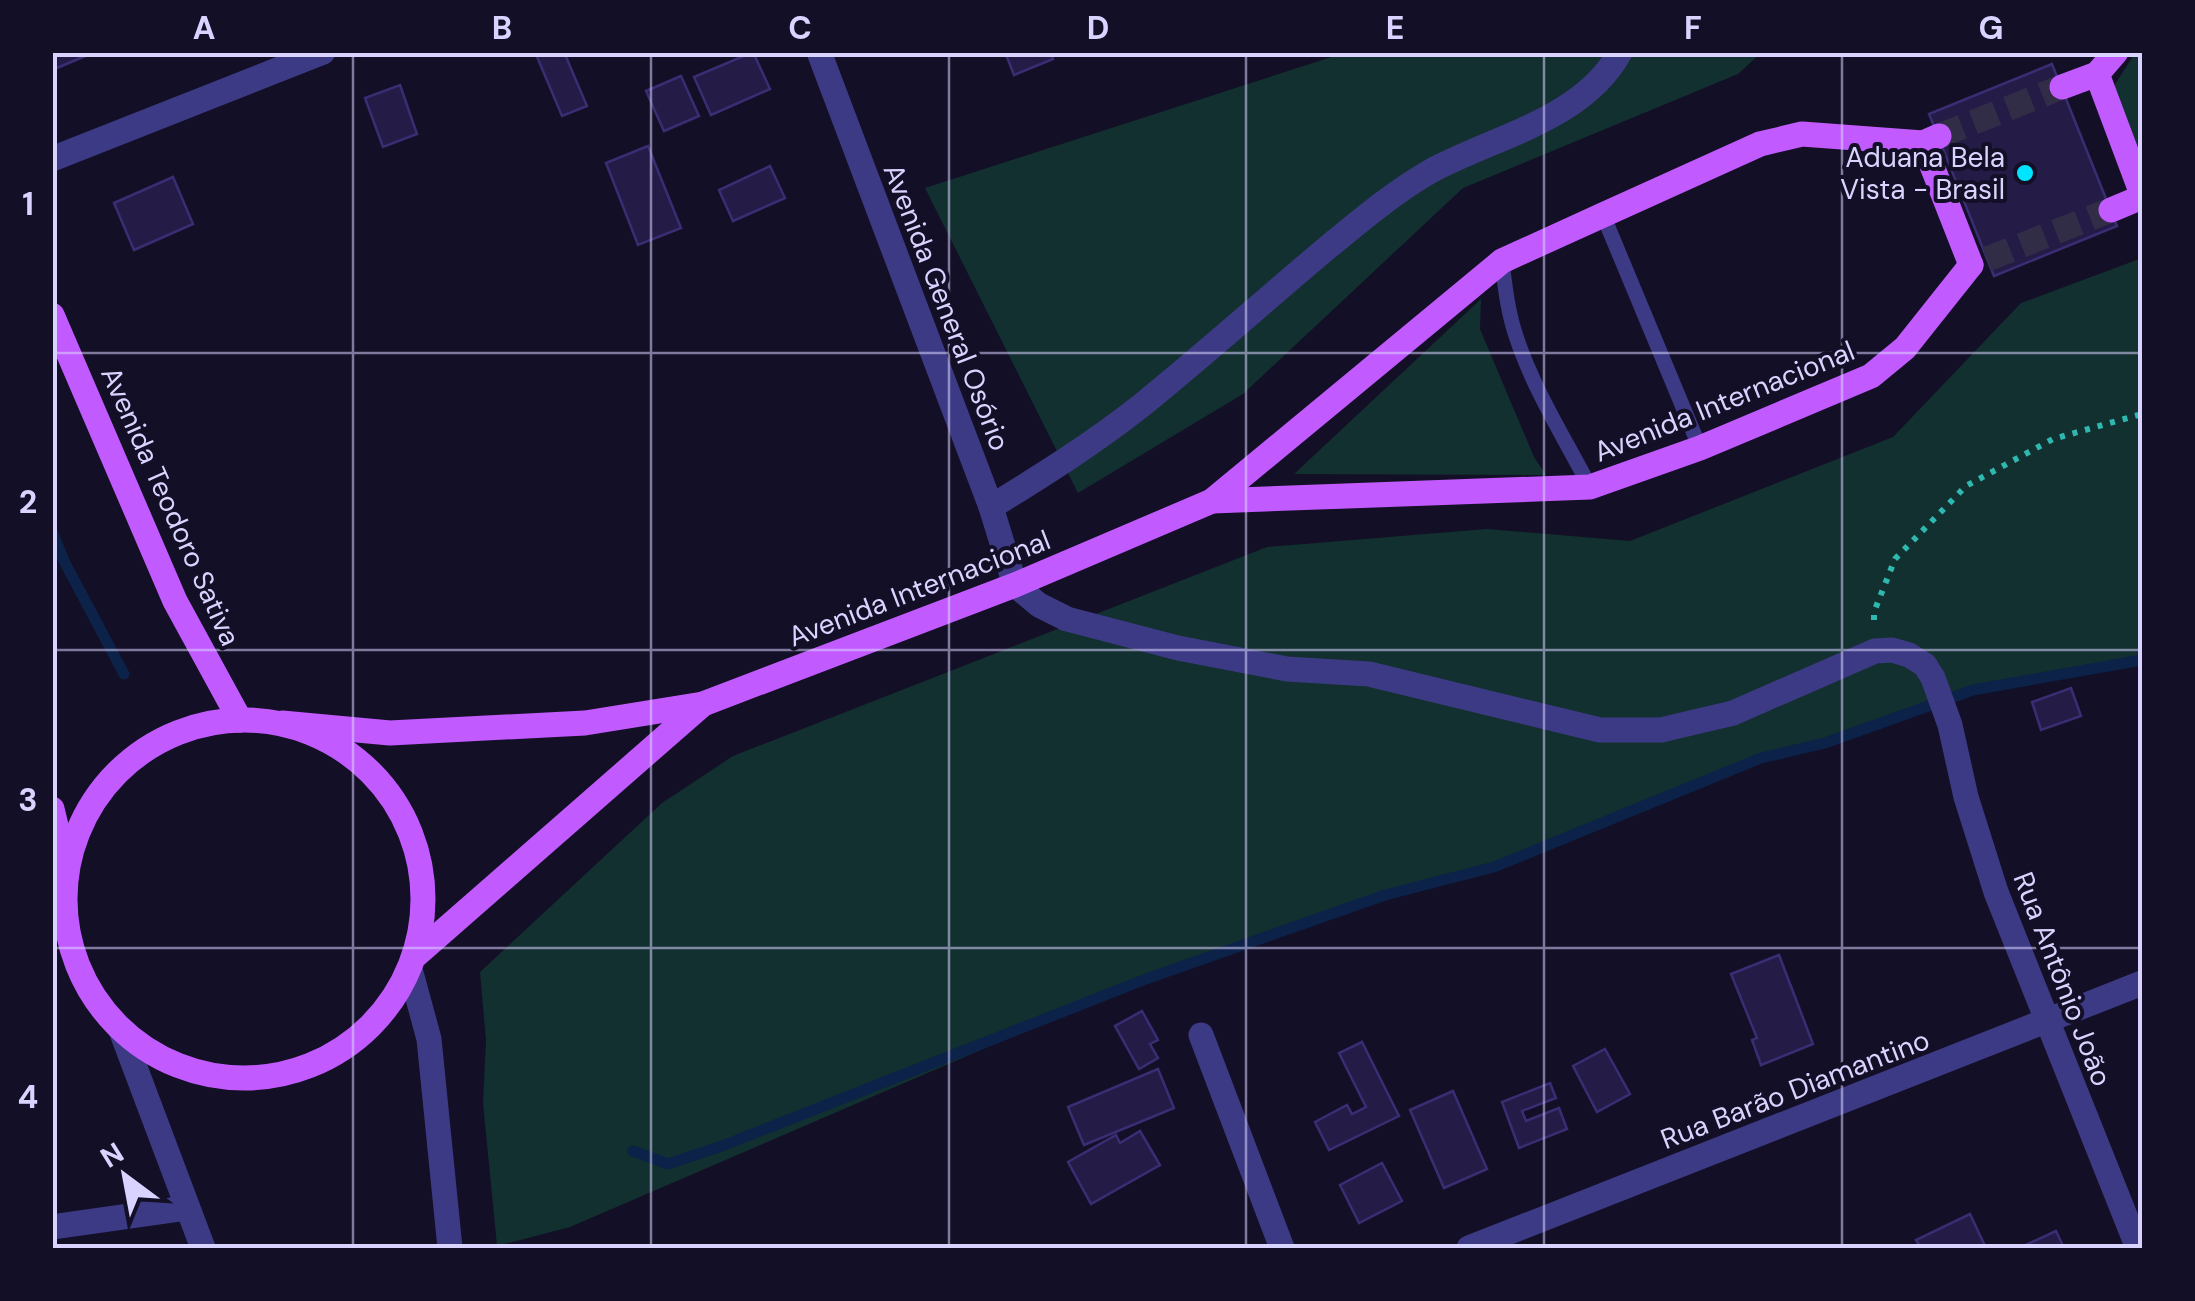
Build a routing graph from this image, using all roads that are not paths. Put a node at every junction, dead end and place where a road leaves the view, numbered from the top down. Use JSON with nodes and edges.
{"nodes":[{"id":1,"x":322,"y":52,"type":"edge"},
{"id":2,"x":819,"y":52,"type":"edge"},
{"id":3,"x":1620,"y":52,"type":"edge"},
{"id":4,"x":2116,"y":52,"type":"edge"},
{"id":5,"x":2097,"y":74,"type":"junction"},
{"id":6,"x":2062,"y":88,"type":"tunnel mouth"},
{"id":7,"x":52,"y":160,"type":"edge"},
{"id":8,"x":2142,"y":196,"type":"edge"},
{"id":9,"x":2111,"y":210,"type":"tunnel mouth"},
{"id":10,"x":1603,"y":214,"type":"junction"},
{"id":11,"x":1502,"y":261,"type":"junction"},
{"id":12,"x":52,"y":315,"type":"edge"},
{"id":13,"x":1700,"y":448,"type":"junction"},
{"id":14,"x":1590,"y":487,"type":"junction"},
{"id":15,"x":1212,"y":501,"type":"junction"},
{"id":16,"x":991,"y":507,"type":"junction"},
{"id":17,"x":1014,"y":585,"type":"junction"},
{"id":18,"x":702,"y":704,"type":"junction"},
{"id":19,"x":240,"y":720,"type":"junction"},
{"id":20,"x":282,"y":723,"type":"junction"},
{"id":21,"x":52,"y":809,"type":"edge"},
{"id":22,"x":67,"y":870,"type":"junction"},
{"id":23,"x":412,"y":962,"type":"junction"},
{"id":24,"x":2142,"y":983,"type":"edge"},
{"id":25,"x":2048,"y":1023,"type":"junction"},
{"id":26,"x":122,"y":1032,"type":"junction"},
{"id":27,"x":1202,"y":1035,"type":"dead end"},
{"id":28,"x":186,"y":1208,"type":"junction"},
{"id":29,"x":52,"y":1226,"type":"edge"},
{"id":30,"x":203,"y":1248,"type":"edge"},
{"id":31,"x":450,"y":1248,"type":"edge"},
{"id":32,"x":1282,"y":1248,"type":"edge"},
{"id":33,"x":1469,"y":1248,"type":"edge"},
{"id":34,"x":2138,"y":1248,"type":"edge"}],
"edges":[{"from":1,"to":7,"type":"street"},
{"from":2,"to":16,"type":"street","name":"Avenida General Osório"},
{"from":3,"to":16,"type":"street"},
{"from":4,"to":5,"type":"main road"},
{"from":5,"to":6,"type":"main road"},
{"from":5,"to":8,"type":"main road"},
{"from":8,"to":9,"type":"main road"},
{"from":10,"to":11,"type":"main road","name":"Avenida Internacional"},
{"from":10,"to":13,"type":"lane"},
{"from":10,"to":13,"type":"main road","name":"Avenida Internacional"},
{"from":11,"to":14,"type":"lane"},
{"from":11,"to":15,"type":"main road","name":"Avenida Internacional"},
{"from":12,"to":19,"type":"main road","name":"Avenida Teodoro Sativa"},
{"from":13,"to":14,"type":"main road","name":"Avenida Internacional"},
{"from":14,"to":15,"type":"main road","name":"Avenida Internacional"},
{"from":15,"to":17,"type":"main road","name":"Avenida Internacional"},
{"from":16,"to":17,"type":"street","name":"Avenida General Osório"},
{"from":17,"to":18,"type":"main road","name":"Avenida Internacional"},
{"from":17,"to":25,"type":"street","name":"Rua Antônio João"},
{"from":18,"to":20,"type":"main road","name":"Avenida Internacional"},
{"from":18,"to":23,"type":"main road","name":"Avenida Internacional"},
{"from":19,"to":20,"type":"main road"},
{"from":19,"to":22,"type":"main road"},
{"from":20,"to":23,"type":"main road"},
{"from":21,"to":22,"type":"main road"},
{"from":22,"to":26,"type":"main road"},
{"from":23,"to":26,"type":"main road"},
{"from":23,"to":31,"type":"street"},
{"from":24,"to":25,"type":"street","name":"Rua Barão Diamantino"},
{"from":25,"to":33,"type":"street","name":"Rua Barão Diamantino"},
{"from":25,"to":34,"type":"street","name":"Rua Antônio João"},
{"from":26,"to":28,"type":"street"},
{"from":27,"to":32,"type":"street"},
{"from":28,"to":29,"type":"street"},
{"from":28,"to":30,"type":"street"}]}
